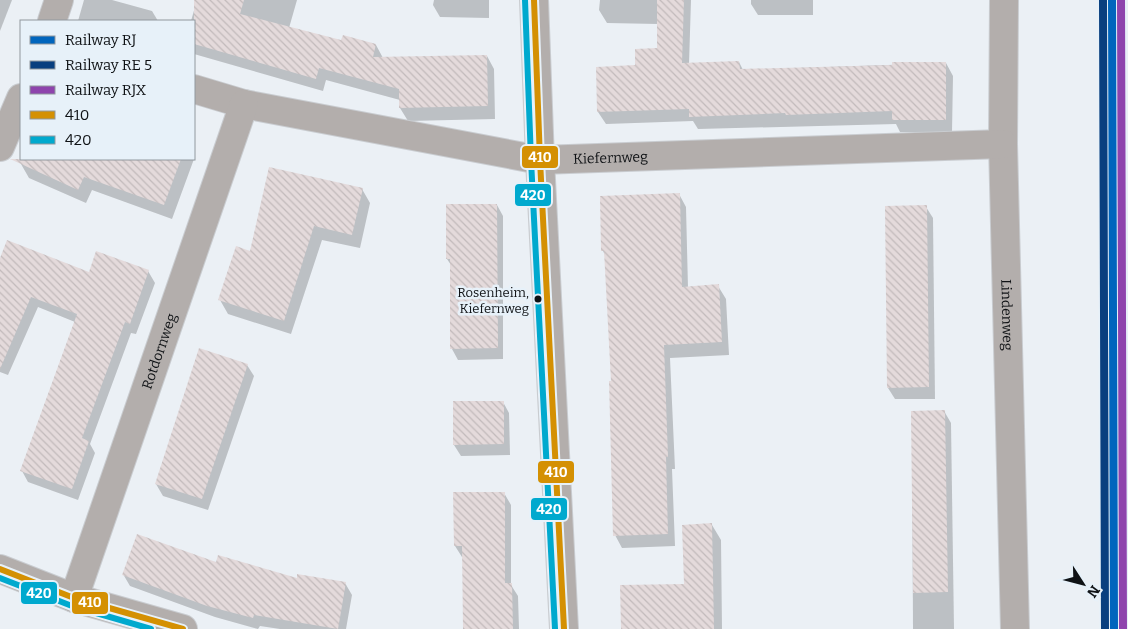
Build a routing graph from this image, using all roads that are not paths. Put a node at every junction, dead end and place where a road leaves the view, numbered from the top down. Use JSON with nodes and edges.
{"nodes":[{"id":1,"x":59,"y":0,"type":"edge"},
{"id":2,"x":534,"y":0,"type":"edge"},
{"id":3,"x":1004,"y":0,"type":"edge"},
{"id":4,"x":52,"y":20,"type":"edge"},
{"id":5,"x":195,"y":89,"type":"edge"},
{"id":6,"x":20,"y":100,"type":"edge"},
{"id":7,"x":244,"y":104,"type":"junction"},
{"id":8,"x":1003,"y":144,"type":"junction"},
{"id":9,"x":0,"y":147,"type":"edge"},
{"id":10,"x":540,"y":160,"type":"junction"},
{"id":11,"x":0,"y":569,"type":"edge"},
{"id":12,"x":74,"y":598,"type":"junction"},
{"id":13,"x":184,"y":629,"type":"edge"},
{"id":14,"x":564,"y":629,"type":"edge"},
{"id":15,"x":1015,"y":629,"type":"edge"}],
"edges":[{"from":1,"to":4,"type":"street"},
{"from":2,"to":10,"type":"street"},
{"from":3,"to":8,"type":"street","name":"Lindenweg"},
{"from":5,"to":7,"type":"street","name":"Kiefernweg"},
{"from":6,"to":9,"type":"street"},
{"from":7,"to":10,"type":"street","name":"Kiefernweg"},
{"from":7,"to":12,"type":"street","name":"Rotdornweg"},
{"from":8,"to":10,"type":"street","name":"Kiefernweg"},
{"from":8,"to":15,"type":"street","name":"Lindenweg"},
{"from":10,"to":14,"type":"street"},
{"from":11,"to":12,"type":"street"},
{"from":12,"to":13,"type":"street"}]}
